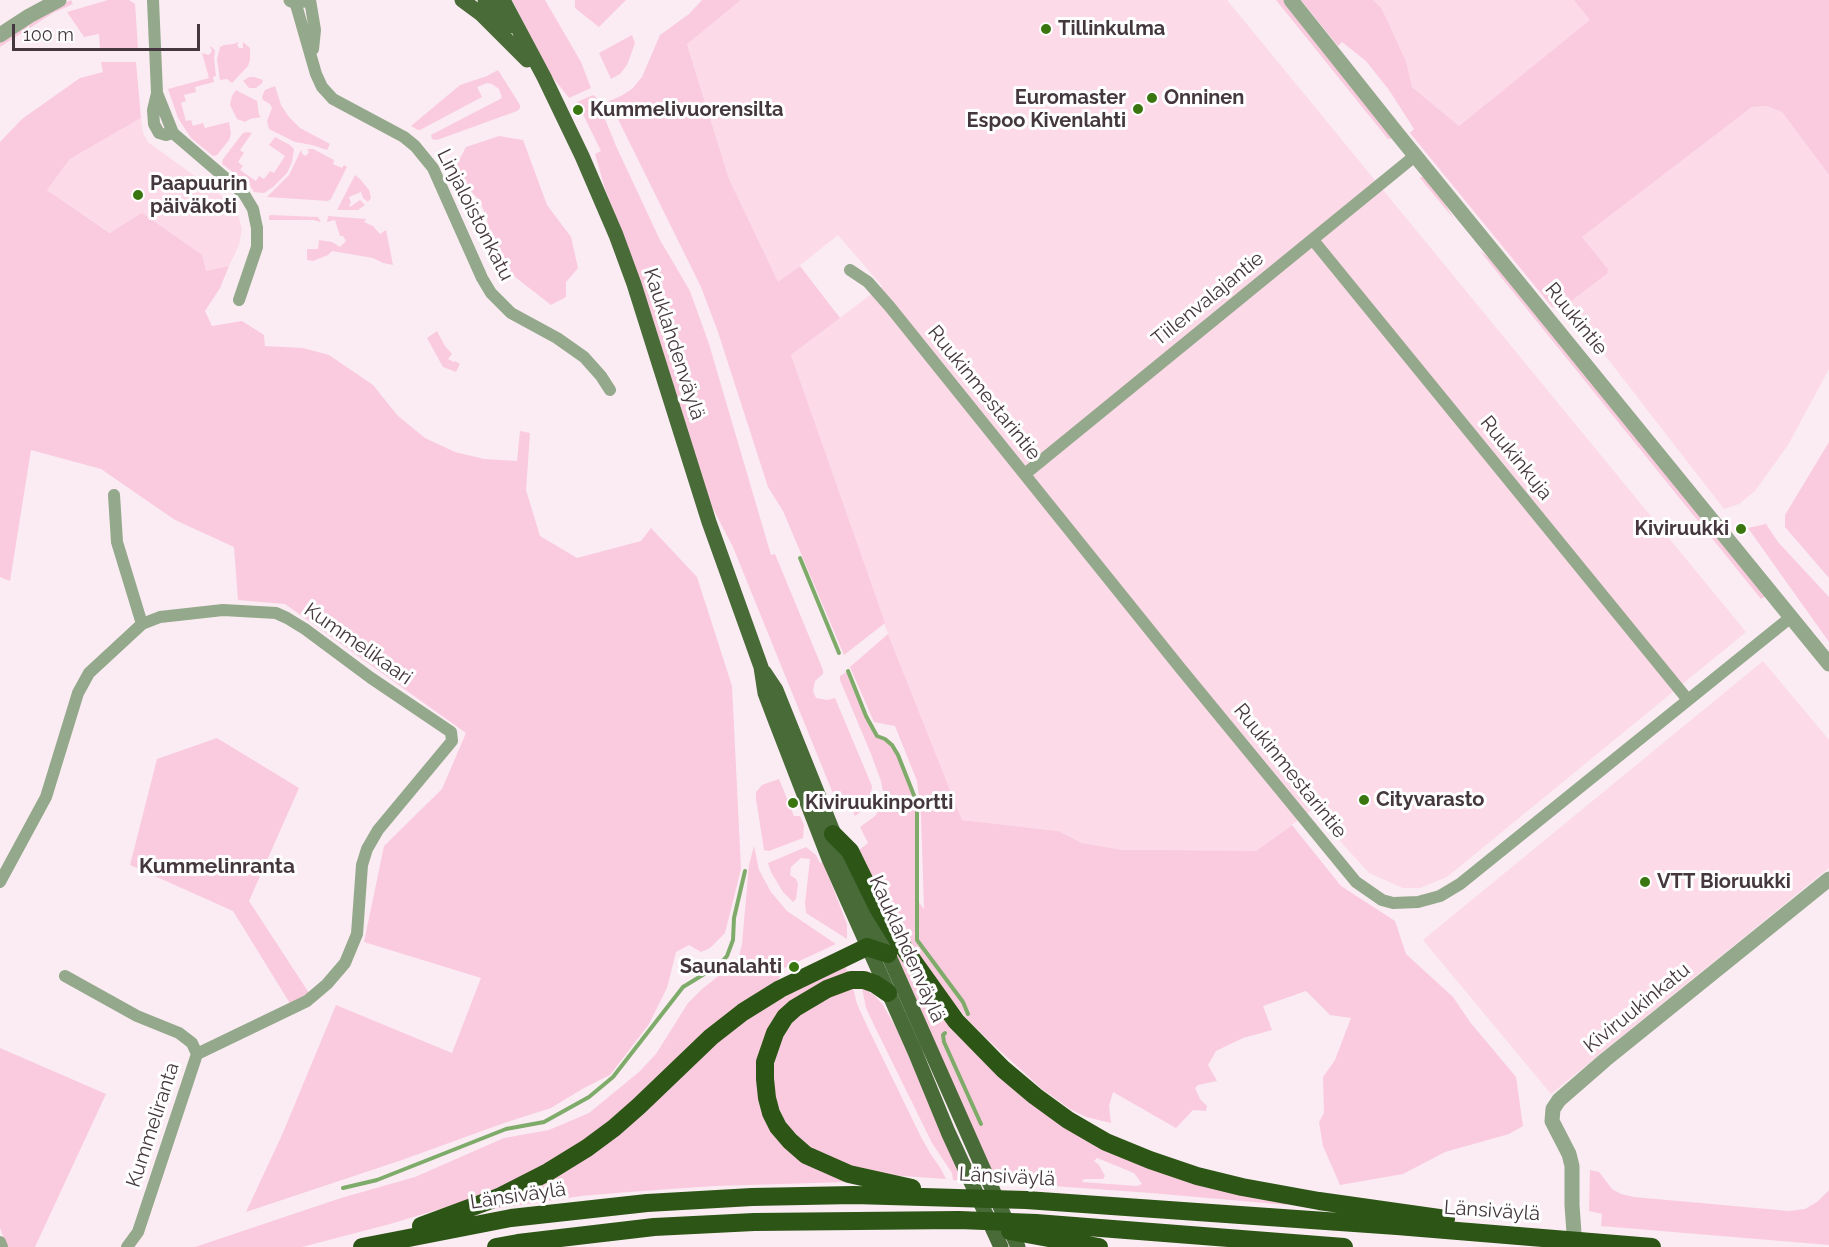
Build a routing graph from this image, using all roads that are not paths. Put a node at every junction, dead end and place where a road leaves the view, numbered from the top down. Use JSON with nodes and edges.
{"nodes":[{"id":1,"x":59,"y":0,"type":"edge"},
{"id":2,"x":153,"y":0,"type":"edge"},
{"id":3,"x":300,"y":0,"type":"edge"},
{"id":4,"x":462,"y":0,"type":"edge"},
{"id":5,"x":485,"y":0,"type":"edge"},
{"id":6,"x":503,"y":0,"type":"edge"},
{"id":7,"x":1291,"y":0,"type":"edge"},
{"id":8,"x":0,"y":35,"type":"edge"},
{"id":9,"x":524,"y":43,"type":"junction"},
{"id":10,"x":544,"y":77,"type":"junction"},
{"id":11,"x":1416,"y":155,"type":"junction"},
{"id":12,"x":1313,"y":240,"type":"junction"},
{"id":13,"x":850,"y":270,"type":"dead end"},
{"id":14,"x":239,"y":300,"type":"dead end"},
{"id":15,"x":610,"y":390,"type":"dead end"},
{"id":16,"x":1025,"y":474,"type":"junction"},
{"id":17,"x":114,"y":495,"type":"dead end"},
{"id":18,"x":1791,"y":617,"type":"junction"},
{"id":19,"x":142,"y":624,"type":"junction"},
{"id":20,"x":1829,"y":664,"type":"edge"},
{"id":21,"x":1688,"y":700,"type":"junction"},
{"id":22,"x":451,"y":732,"type":"joint"},
{"id":23,"x":816,"y":809,"type":"junction"},
{"id":24,"x":833,"y":834,"type":"joint"},
{"id":25,"x":840,"y":855,"type":"junction"},
{"id":26,"x":1829,"y":879,"type":"edge"},
{"id":27,"x":0,"y":882,"type":"edge"},
{"id":28,"x":867,"y":947,"type":"junction"},
{"id":29,"x":888,"y":954,"type":"junction"},
{"id":30,"x":65,"y":976,"type":"dead end"},
{"id":31,"x":888,"y":993,"type":"junction"},
{"id":32,"x":197,"y":1054,"type":"junction"},
{"id":33,"x":948,"y":1197,"type":"junction"},
{"id":34,"x":1040,"y":1230,"type":"junction"},
{"id":35,"x":1491,"y":1233,"type":"junction"},
{"id":36,"x":0,"y":1242,"type":"edge"},
{"id":37,"x":1573,"y":1244,"type":"edge"},
{"id":38,"x":368,"y":1245,"type":"edge"},
{"id":39,"x":2,"y":1247,"type":"edge"},
{"id":40,"x":127,"y":1247,"type":"edge"},
{"id":41,"x":496,"y":1247,"type":"edge"},
{"id":42,"x":1001,"y":1247,"type":"edge"},
{"id":43,"x":1018,"y":1247,"type":"edge"},
{"id":44,"x":1099,"y":1247,"type":"edge"},
{"id":45,"x":1344,"y":1247,"type":"edge"},
{"id":46,"x":1652,"y":1247,"type":"edge"}],
"edges":[{"from":1,"to":8,"type":"street"},
{"from":2,"to":14,"type":"street"},
{"from":3,"to":15,"type":"street","name":"Linjaloistonkatu"},
{"from":4,"to":10,"type":"main road"},
{"from":5,"to":9,"type":"main road","name":"Kauklahdenväylä"},
{"from":6,"to":9,"type":"main road","name":"Kauklahdenväylä"},
{"from":7,"to":11,"type":"street","name":"Ruukintie"},
{"from":9,"to":10,"type":"main road","name":"Kauklahdenväylä"},
{"from":10,"to":23,"type":"main road","name":"Kauklahdenväylä"},
{"from":11,"to":12,"type":"street","name":"Tiilenvalajantie"},
{"from":11,"to":18,"type":"street","name":"Ruukintie"},
{"from":12,"to":16,"type":"street","name":"Tiilenvalajantie"},
{"from":12,"to":21,"type":"street","name":"Ruukinkuja"},
{"from":13,"to":16,"type":"street","name":"Ruukinmestarintie"},
{"from":16,"to":21,"type":"street","name":"Ruukinmestarintie"},
{"from":17,"to":19,"type":"street"},
{"from":18,"to":20,"type":"street","name":"Ruukintie"},
{"from":18,"to":21,"type":"street","name":"Ruukinmestarintie"},
{"from":19,"to":22,"type":"street","name":"Kummelikaari"},
{"from":19,"to":27,"type":"street","name":"Kummelikaari"},
{"from":22,"to":32,"type":"street","name":"Kummeliranta"},
{"from":23,"to":24,"type":"main road","name":"Kauklahdenväylä"},
{"from":23,"to":25,"type":"main road","name":"Kauklahdenväylä"},
{"from":24,"to":25,"type":"highway"},
{"from":25,"to":28,"type":"main road","name":"Kauklahdenväylä"},
{"from":25,"to":29,"type":"main road","name":"Kauklahdenväylä"},
{"from":25,"to":35,"type":"highway"},
{"from":26,"to":37,"type":"street","name":"Kiviruukinkatu"},
{"from":28,"to":29,"type":"highway"},
{"from":28,"to":31,"type":"main road","name":"Kauklahdenväylä"},
{"from":28,"to":38,"type":"highway"},
{"from":29,"to":43,"type":"main road","name":"Kauklahdenväylä"},
{"from":30,"to":32,"type":"street"},
{"from":31,"to":33,"type":"highway"},
{"from":31,"to":42,"type":"main road","name":"Kauklahdenväylä"},
{"from":32,"to":40,"type":"street","name":"Kummeliranta"},
{"from":33,"to":35,"type":"highway","name":"Länsiväylä"},
{"from":33,"to":38,"type":"highway","name":"Länsiväylä"},
{"from":34,"to":41,"type":"highway"},
{"from":34,"to":44,"type":"highway"},
{"from":34,"to":45,"type":"highway"},
{"from":35,"to":37,"type":"highway","name":"Länsiväylä"},
{"from":36,"to":39,"type":"street"},
{"from":37,"to":46,"type":"highway","name":"Länsiväylä"}]}
